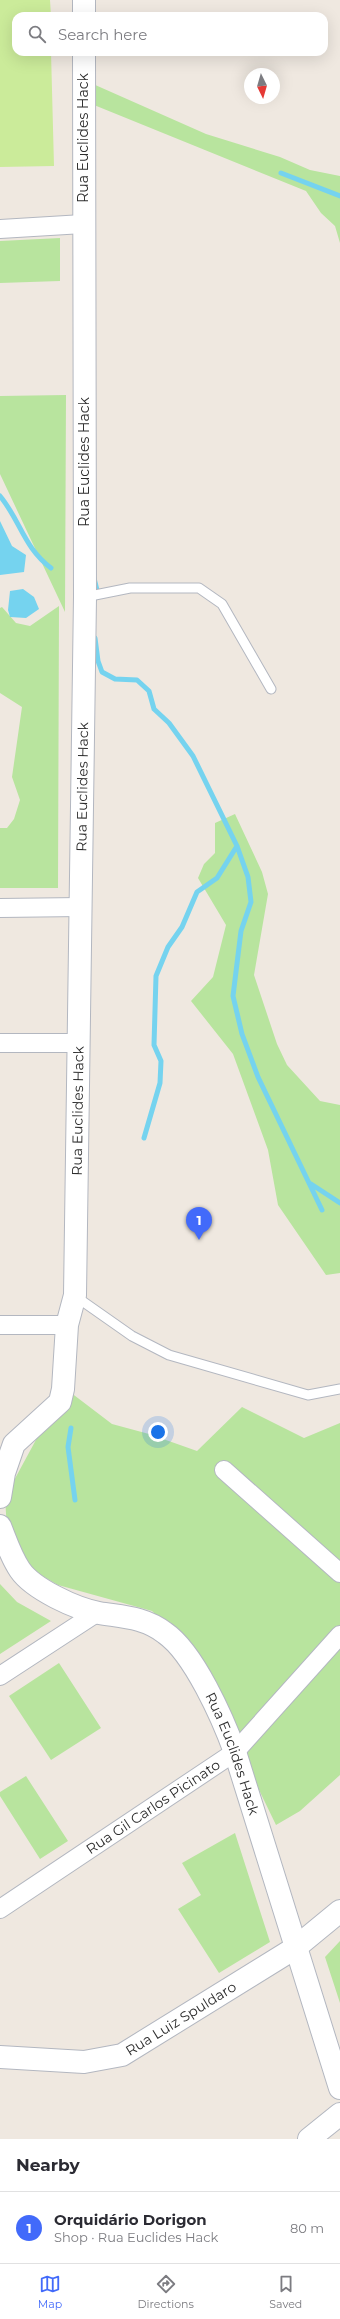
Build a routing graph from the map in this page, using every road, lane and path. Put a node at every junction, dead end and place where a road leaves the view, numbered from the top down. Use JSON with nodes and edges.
{"nodes":[{"id":1,"x":84,"y":0,"type":"edge"},
{"id":2,"x":84,"y":12,"type":"edge"},
{"id":3,"x":84,"y":56,"type":"edge"},
{"id":4,"x":83,"y":224,"type":"junction"},
{"id":5,"x":0,"y":228,"type":"edge"},
{"id":6,"x":85,"y":597,"type":"junction"},
{"id":7,"x":271,"y":689,"type":"dead end"},
{"id":8,"x":81,"y":907,"type":"junction"},
{"id":9,"x":0,"y":908,"type":"edge"},
{"id":10,"x":0,"y":1043,"type":"edge"},
{"id":11,"x":80,"y":1043,"type":"junction"},
{"id":12,"x":75,"y":1295,"type":"junction"},
{"id":13,"x":0,"y":1325,"type":"edge"},
{"id":14,"x":67,"y":1325,"type":"junction"},
{"id":15,"x":340,"y":1389,"type":"edge"},
{"id":16,"x":7,"y":1448,"type":"edge"},
{"id":17,"x":224,"y":1470,"type":"dead end"},
{"id":18,"x":0,"y":1497,"type":"edge"},
{"id":19,"x":0,"y":1526,"type":"edge"},
{"id":20,"x":340,"y":1573,"type":"edge"},
{"id":21,"x":98,"y":1612,"type":"junction"},
{"id":22,"x":340,"y":1635,"type":"edge"},
{"id":23,"x":0,"y":1676,"type":"edge"},
{"id":24,"x":235,"y":1752,"type":"junction"},
{"id":25,"x":0,"y":1909,"type":"edge"},
{"id":26,"x":340,"y":1911,"type":"edge"},
{"id":27,"x":295,"y":1948,"type":"junction"},
{"id":28,"x":0,"y":2057,"type":"edge"},
{"id":29,"x":340,"y":2088,"type":"edge"},
{"id":30,"x":340,"y":2114,"type":"edge"},
{"id":31,"x":308,"y":2139,"type":"edge"}],
"edges":[{"from":1,"to":2,"type":"street"},
{"from":3,"to":4,"type":"street","name":"Rua Euclides Hack"},
{"from":4,"to":5,"type":"street"},
{"from":4,"to":6,"type":"street","name":"Rua Euclides Hack"},
{"from":6,"to":7,"type":"lane"},
{"from":6,"to":8,"type":"street","name":"Rua Euclides Hack"},
{"from":8,"to":9,"type":"street"},
{"from":8,"to":11,"type":"street","name":"Rua Euclides Hack"},
{"from":10,"to":11,"type":"street"},
{"from":11,"to":12,"type":"street","name":"Rua Euclides Hack"},
{"from":12,"to":14,"type":"street","name":"Rua Euclides Hack"},
{"from":12,"to":15,"type":"lane"},
{"from":13,"to":14,"type":"street"},
{"from":14,"to":16,"type":"street","name":"Rua Euclides Hack"},
{"from":16,"to":18,"type":"street","name":"Rua Euclides Hack"},
{"from":17,"to":20,"type":"street"},
{"from":19,"to":21,"type":"street","name":"Rua Euclides Hack"},
{"from":21,"to":23,"type":"street"},
{"from":21,"to":24,"type":"street","name":"Rua Euclides Hack"},
{"from":22,"to":24,"type":"street","name":"Rua Gil Carlos Picinato"},
{"from":24,"to":25,"type":"street","name":"Rua Gil Carlos Picinato"},
{"from":24,"to":27,"type":"street","name":"Rua Euclides Hack"},
{"from":26,"to":27,"type":"street","name":"Rua Luiz Spuldaro"},
{"from":27,"to":28,"type":"street","name":"Rua Luiz Spuldaro"},
{"from":27,"to":29,"type":"street","name":"Rua Euclides Hack"},
{"from":30,"to":31,"type":"street"}]}
